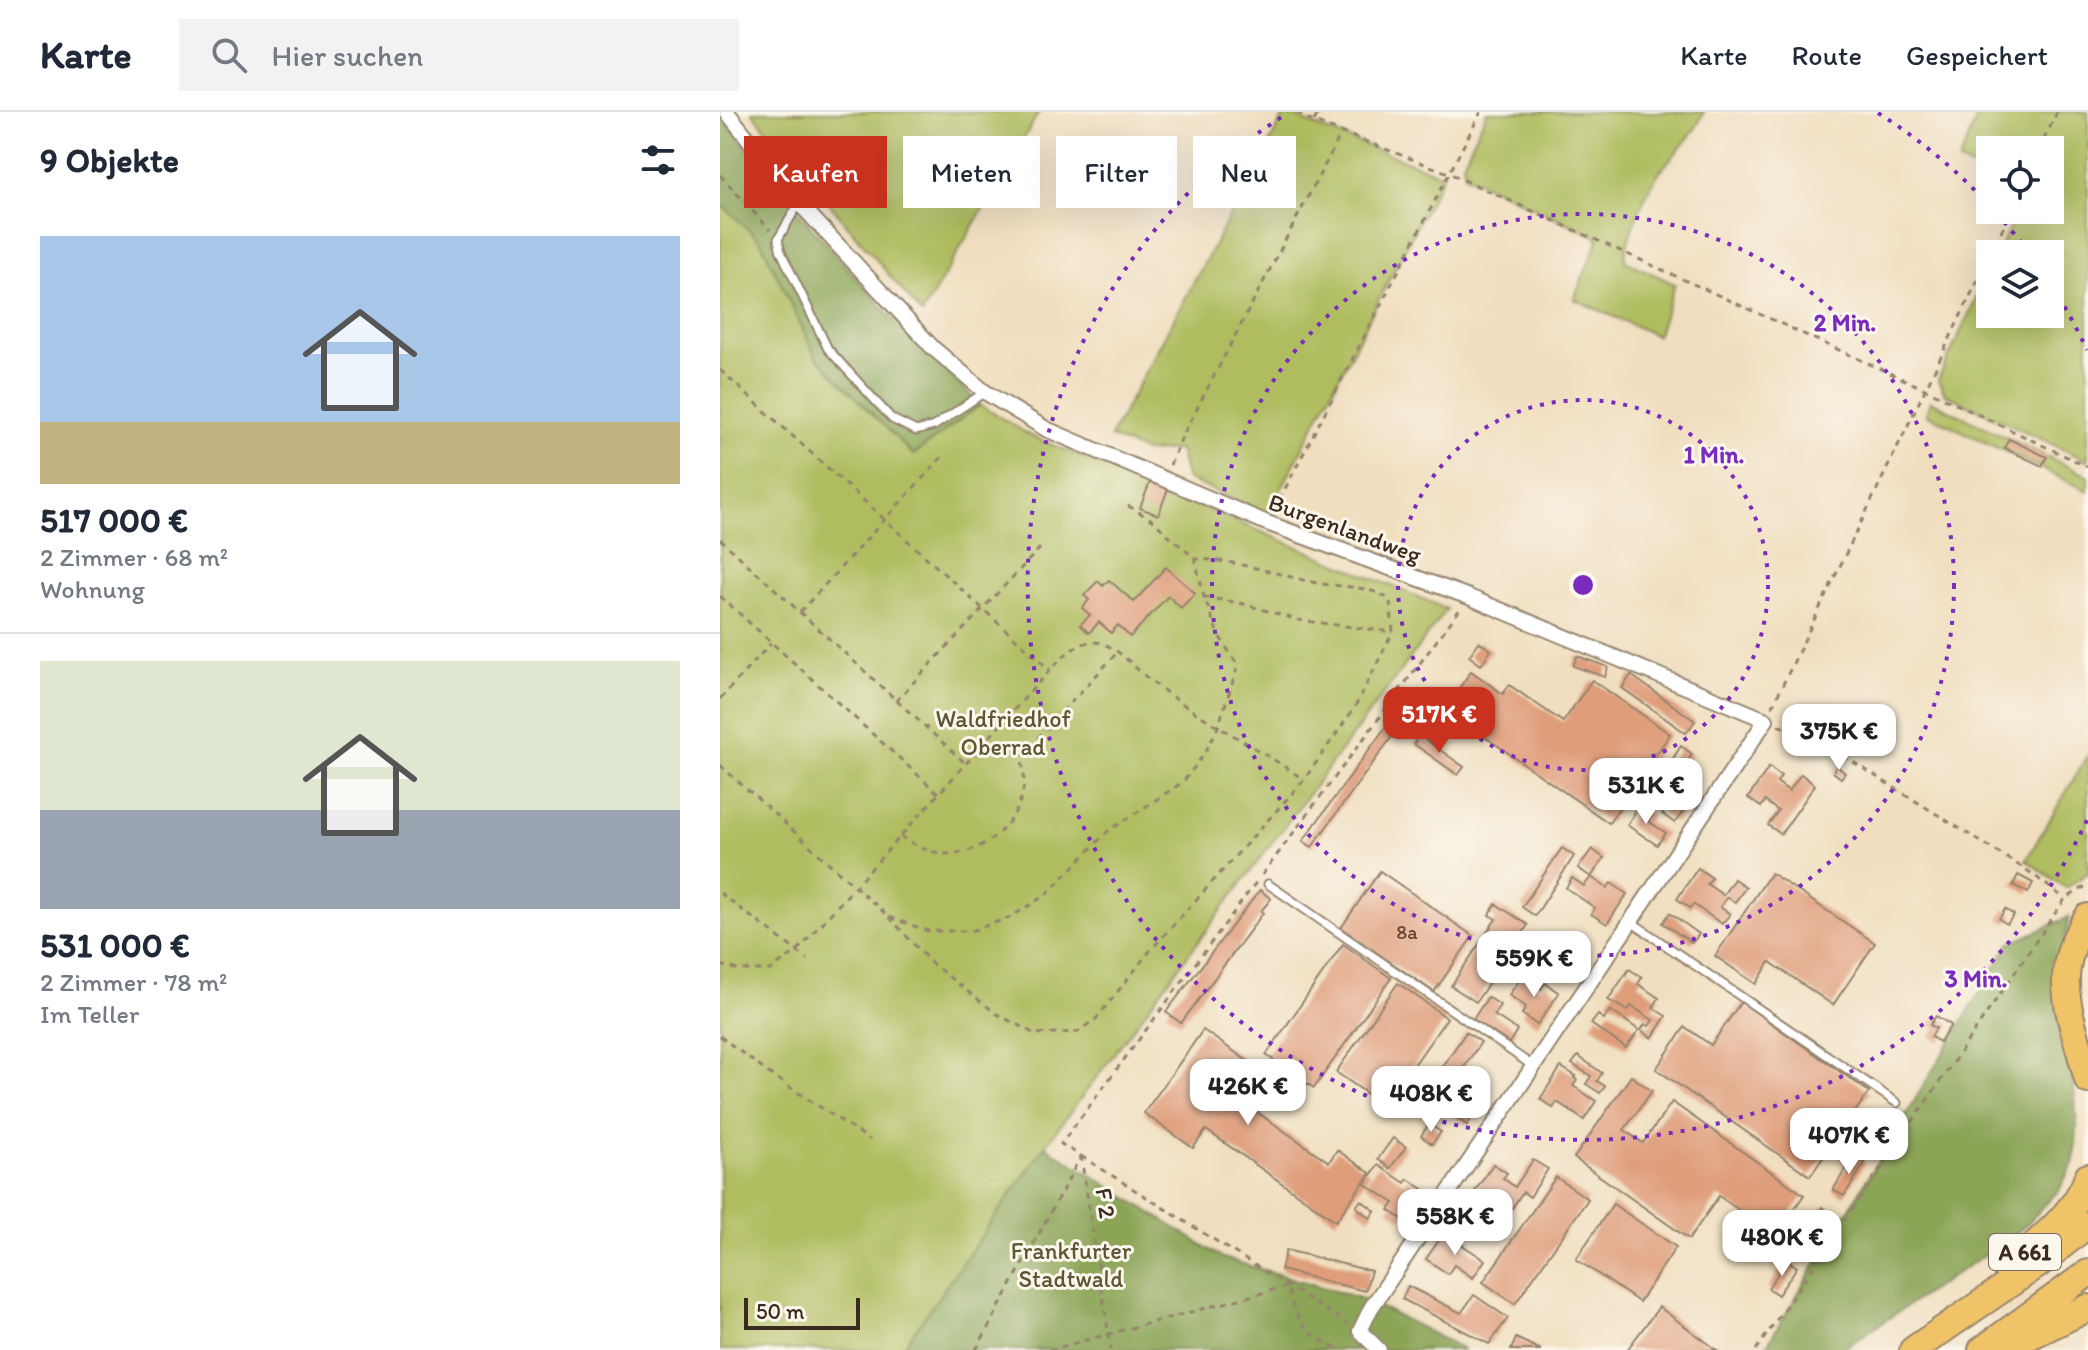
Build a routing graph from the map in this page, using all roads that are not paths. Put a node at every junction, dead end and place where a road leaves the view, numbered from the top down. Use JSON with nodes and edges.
{"nodes":[{"id":1,"x":727,"y":112,"type":"edge"},
{"id":2,"x":746,"y":136,"type":"edge"},
{"id":3,"x":796,"y":208,"type":"edge"},
{"id":4,"x":803,"y":208,"type":"edge"},
{"id":5,"x":985,"y":392,"type":"junction"},
{"id":6,"x":1268,"y":884,"type":"dead end"},
{"id":7,"x":2088,"y":917,"type":"edge"},
{"id":8,"x":1630,"y":921,"type":"junction"},
{"id":9,"x":2088,"y":937,"type":"edge"},
{"id":10,"x":2088,"y":1027,"type":"edge"},
{"id":11,"x":1533,"y":1066,"type":"junction"},
{"id":12,"x":2088,"y":1080,"type":"edge"},
{"id":13,"x":1897,"y":1103,"type":"dead end"},
{"id":14,"x":2088,"y":1177,"type":"edge"},
{"id":15,"x":2088,"y":1224,"type":"edge"},
{"id":16,"x":2088,"y":1273,"type":"edge"},
{"id":17,"x":2088,"y":1308,"type":"edge"},
{"id":18,"x":1955,"y":1321,"type":"junction"},
{"id":19,"x":1379,"y":1350,"type":"edge"},
{"id":20,"x":1913,"y":1350,"type":"edge"},
{"id":21,"x":1982,"y":1350,"type":"edge"},
{"id":22,"x":2002,"y":1350,"type":"edge"}],
"edges":[{"from":1,"to":2,"type":"street","name":"Burgenlandweg"},
{"from":3,"to":5,"type":"lane"},
{"from":4,"to":5,"type":"street","name":"Burgenlandweg"},
{"from":5,"to":8,"type":"street","name":"Burgenlandweg"},
{"from":6,"to":11,"type":"lane"},
{"from":7,"to":12,"type":"highway"},
{"from":8,"to":11,"type":"street"},
{"from":8,"to":13,"type":"lane"},
{"from":9,"to":10,"type":"highway"},
{"from":11,"to":19,"type":"street"},
{"from":14,"to":18,"type":"highway","number":"A 661"},
{"from":15,"to":18,"type":"highway","number":"A 661"},
{"from":16,"to":21,"type":"highway","number":"A 661"},
{"from":17,"to":22,"type":"highway"},
{"from":18,"to":20,"type":"highway","number":"A 661"}]}
